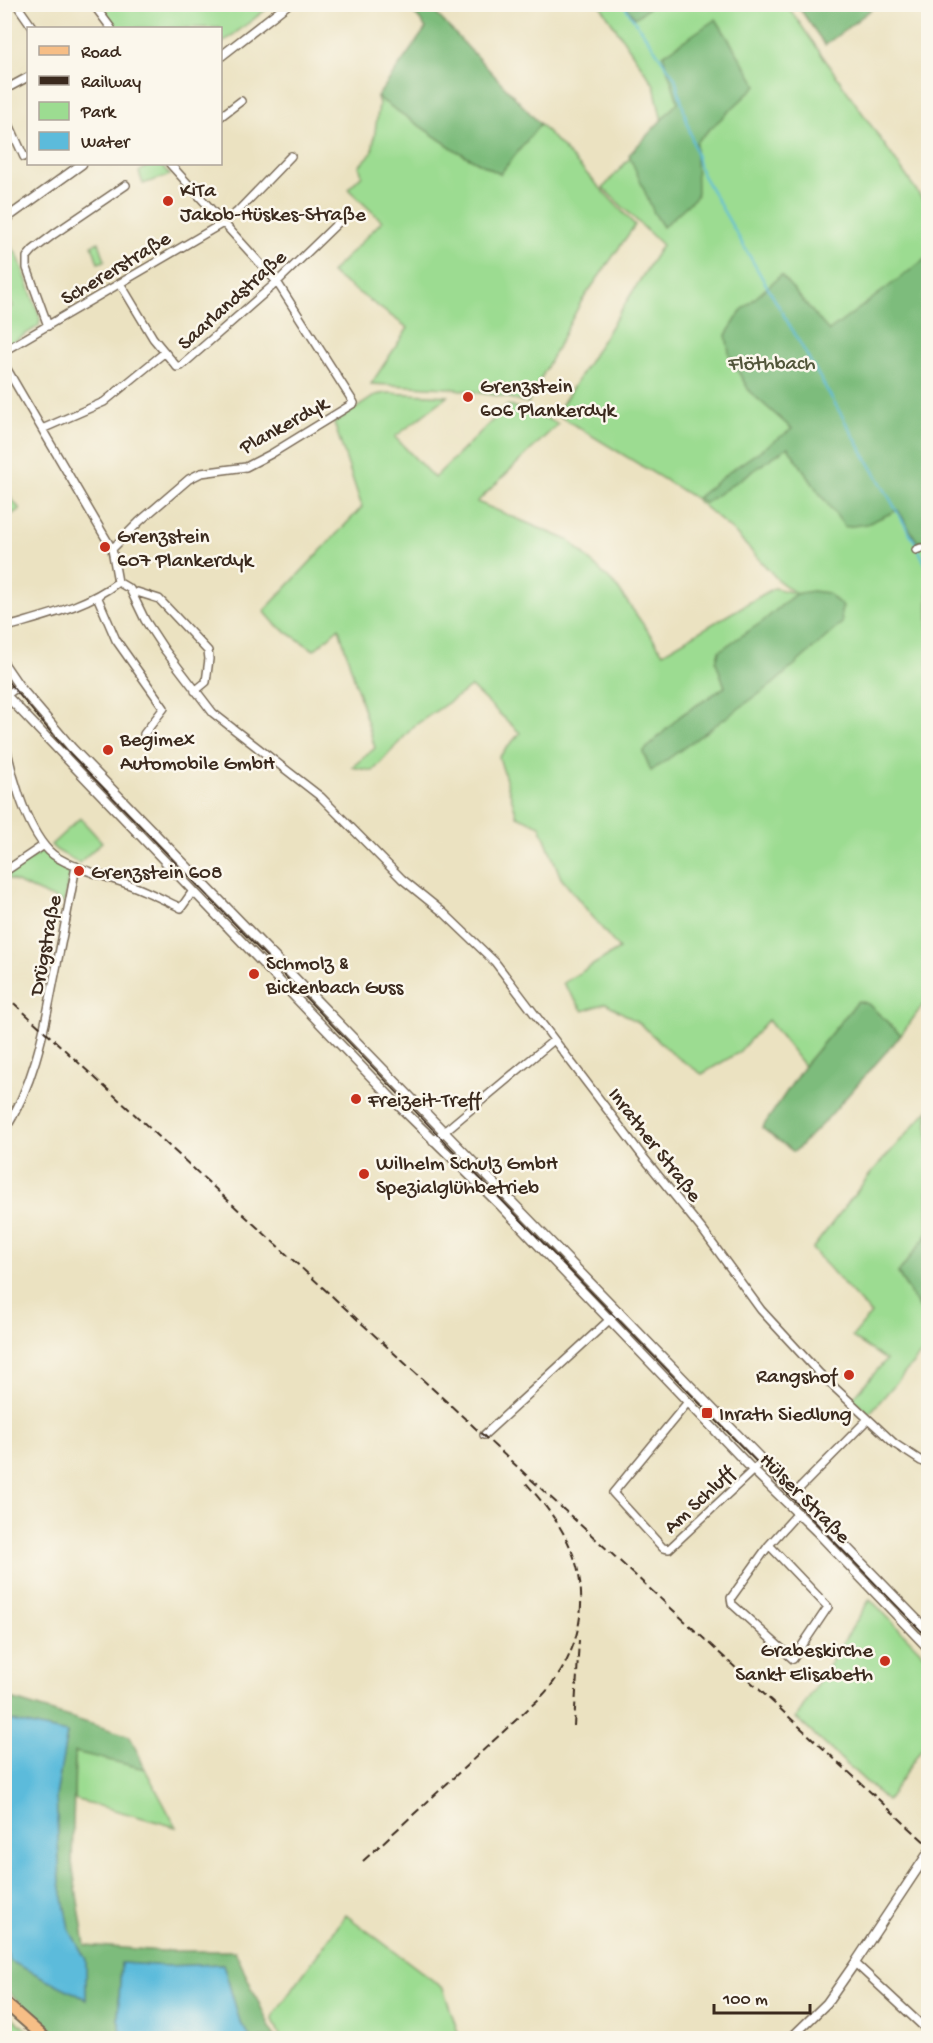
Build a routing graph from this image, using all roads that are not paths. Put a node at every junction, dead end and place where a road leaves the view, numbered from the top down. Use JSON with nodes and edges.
{"nodes":[{"id":1,"x":93,"y":4,"type":"edge"},
{"id":2,"x":288,"y":4,"type":"edge"},
{"id":3,"x":19,"y":8,"type":"dead end"},
{"id":4,"x":32,"y":27,"type":"edge"},
{"id":5,"x":109,"y":27,"type":"edge"},
{"id":6,"x":222,"y":55,"type":"edge"},
{"id":7,"x":27,"y":78,"type":"edge"},
{"id":8,"x":5,"y":90,"type":"edge"},
{"id":9,"x":241,"y":101,"type":"dead end"},
{"id":10,"x":4,"y":113,"type":"edge"},
{"id":11,"x":222,"y":115,"type":"edge"},
{"id":12,"x":291,"y":156,"type":"dead end"},
{"id":13,"x":24,"y":157,"type":"dead end"},
{"id":14,"x":81,"y":165,"type":"edge"},
{"id":15,"x":171,"y":165,"type":"edge"},
{"id":16,"x":126,"y":184,"type":"dead end"},
{"id":17,"x":346,"y":215,"type":"dead end"},
{"id":18,"x":4,"y":220,"type":"edge"},
{"id":19,"x":223,"y":223,"type":"junction"},
{"id":20,"x":277,"y":282,"type":"junction"},
{"id":21,"x":120,"y":283,"type":"junction"},
{"id":22,"x":48,"y":326,"type":"junction"},
{"id":23,"x":4,"y":351,"type":"edge"},
{"id":24,"x":164,"y":353,"type":"junction"},
{"id":25,"x":4,"y":364,"type":"edge"},
{"id":26,"x":42,"y":429,"type":"junction"},
{"id":27,"x":112,"y":549,"type":"junction"},
{"id":28,"x":118,"y":582,"type":"junction"},
{"id":29,"x":134,"y":591,"type":"junction"},
{"id":30,"x":97,"y":596,"type":"junction"},
{"id":31,"x":4,"y":628,"type":"edge"},
{"id":32,"x":4,"y":664,"type":"edge"},
{"id":33,"x":20,"y":686,"type":"junction"},
{"id":34,"x":195,"y":691,"type":"junction"},
{"id":35,"x":5,"y":695,"type":"edge"},
{"id":36,"x":144,"y":734,"type":"dead end"},
{"id":37,"x":4,"y":735,"type":"edge"},
{"id":38,"x":44,"y":845,"type":"junction"},
{"id":39,"x":76,"y":866,"type":"junction"},
{"id":40,"x":4,"y":872,"type":"edge"},
{"id":41,"x":193,"y":891,"type":"junction"},
{"id":42,"x":554,"y":1040,"type":"junction"},
{"id":43,"x":4,"y":1131,"type":"edge"},
{"id":44,"x":444,"y":1131,"type":"junction"},
{"id":45,"x":433,"y":1141,"type":"junction"},
{"id":46,"x":620,"y":1311,"type":"junction"},
{"id":47,"x":609,"y":1320,"type":"junction"},
{"id":48,"x":688,"y":1402,"type":"junction"},
{"id":49,"x":868,"y":1419,"type":"junction"},
{"id":50,"x":484,"y":1435,"type":"dead end"},
{"id":51,"x":764,"y":1460,"type":"junction"},
{"id":52,"x":928,"y":1464,"type":"edge"},
{"id":53,"x":753,"y":1470,"type":"junction"},
{"id":54,"x":795,"y":1493,"type":"junction"},
{"id":55,"x":798,"y":1513,"type":"junction"},
{"id":56,"x":769,"y":1545,"type":"junction"},
{"id":57,"x":928,"y":1631,"type":"edge"},
{"id":58,"x":928,"y":1648,"type":"edge"},
{"id":59,"x":928,"y":1853,"type":"edge"},
{"id":60,"x":855,"y":1963,"type":"junction"},
{"id":61,"x":4,"y":2002,"type":"edge"},
{"id":62,"x":928,"y":2031,"type":"edge"},
{"id":63,"x":45,"y":2038,"type":"edge"},
{"id":64,"x":791,"y":2038,"type":"edge"}],
"edges":[{"from":1,"to":5,"type":"street"},
{"from":2,"to":6,"type":"street"},
{"from":3,"to":4,"type":"street"},
{"from":7,"to":8,"type":"street"},
{"from":9,"to":11,"type":"street"},
{"from":10,"to":13,"type":"street"},
{"from":12,"to":19,"type":"street","name":"Schererstraße"},
{"from":14,"to":18,"type":"street"},
{"from":15,"to":19,"type":"street"},
{"from":16,"to":22,"type":"street"},
{"from":17,"to":20,"type":"street","name":"Saarlandstraße"},
{"from":19,"to":20,"type":"street"},
{"from":19,"to":21,"type":"street","name":"Schererstraße"},
{"from":20,"to":24,"type":"street","name":"Saarlandstraße"},
{"from":20,"to":27,"type":"street","name":"Plankerdyk"},
{"from":21,"to":22,"type":"street","name":"Schererstraße"},
{"from":21,"to":24,"type":"street","name":"Saarlandstraße"},
{"from":22,"to":23,"type":"street","name":"Schererstraße"},
{"from":24,"to":26,"type":"street","name":"Saarlandstraße"},
{"from":25,"to":26,"type":"street"},
{"from":26,"to":27,"type":"street"},
{"from":27,"to":28,"type":"street"},
{"from":28,"to":29,"type":"street"},
{"from":28,"to":30,"type":"street"},
{"from":29,"to":34,"type":"street","name":"Inrather Straße"},
{"from":29,"to":34,"type":"street"},
{"from":30,"to":31,"type":"street"},
{"from":30,"to":36,"type":"street"},
{"from":32,"to":33,"type":"street","name":"Hülser Straße"},
{"from":33,"to":35,"type":"street"},
{"from":33,"to":44,"type":"street","name":"Hülser Straße"},
{"from":34,"to":42,"type":"street","name":"Inrather Straße"},
{"from":35,"to":41,"type":"street","name":"Hülser Straße"},
{"from":37,"to":38,"type":"street"},
{"from":38,"to":39,"type":"street"},
{"from":38,"to":40,"type":"street"},
{"from":39,"to":41,"type":"street"},
{"from":39,"to":43,"type":"street","name":"Drügstraße"},
{"from":41,"to":45,"type":"street","name":"Hülser Straße"},
{"from":42,"to":44,"type":"street"},
{"from":42,"to":49,"type":"street","name":"Inrather Straße"},
{"from":44,"to":45,"type":"street"},
{"from":44,"to":46,"type":"street","name":"Hülser Straße"},
{"from":45,"to":47,"type":"street","name":"Hülser Straße"},
{"from":46,"to":47,"type":"street"},
{"from":46,"to":51,"type":"street","name":"Hülser Straße"},
{"from":47,"to":48,"type":"street","name":"Hülser Straße"},
{"from":47,"to":50,"type":"street"},
{"from":48,"to":53,"type":"street","name":"Hülser Straße"},
{"from":48,"to":53,"type":"street","name":"Am Schluff"},
{"from":49,"to":52,"type":"street","name":"Inrather Straße"},
{"from":49,"to":54,"type":"street","name":"Hülser Straße"},
{"from":51,"to":53,"type":"street","name":"Am Schluff"},
{"from":51,"to":54,"type":"street","name":"Hülser Straße"},
{"from":53,"to":55,"type":"street","name":"Hülser Straße"},
{"from":54,"to":57,"type":"street","name":"Hülser Straße"},
{"from":55,"to":56,"type":"street"},
{"from":55,"to":58,"type":"street","name":"Hülser Straße"},
{"from":56,"to":56,"type":"street"},
{"from":59,"to":60,"type":"street"},
{"from":60,"to":62,"type":"street"},
{"from":60,"to":64,"type":"street"},
{"from":61,"to":63,"type":"main road"}]}
